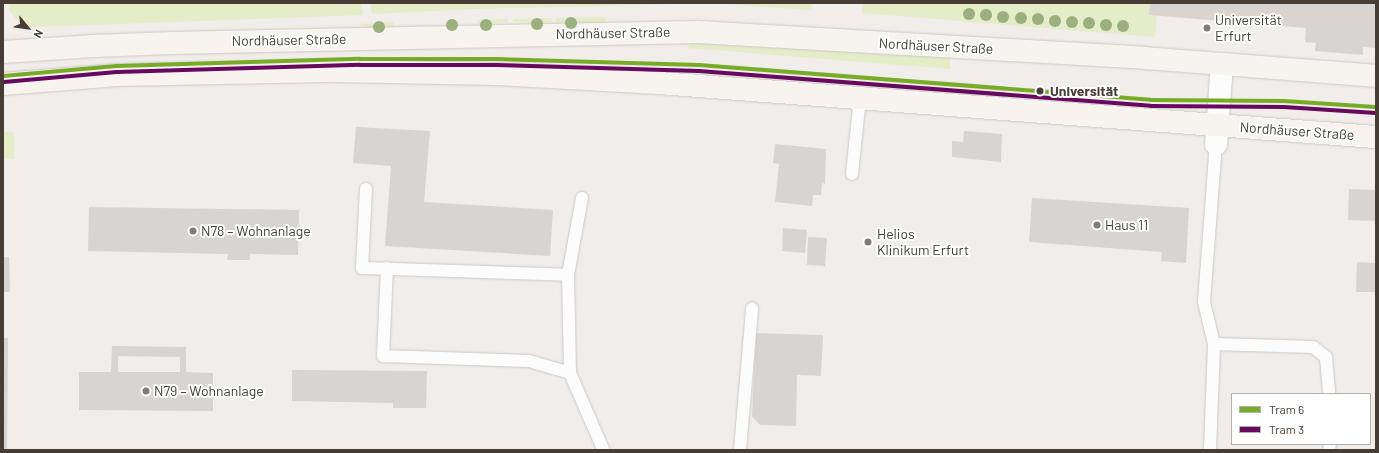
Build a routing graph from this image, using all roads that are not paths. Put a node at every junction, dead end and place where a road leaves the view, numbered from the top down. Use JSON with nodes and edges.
{"nodes":[{"id":1,"x":3,"y":52,"type":"edge"},
{"id":2,"x":1222,"y":64,"type":"junction"},
{"id":3,"x":1376,"y":76,"type":"edge"},
{"id":4,"x":3,"y":84,"type":"edge"},
{"id":5,"x":860,"y":98,"type":"junction"},
{"id":6,"x":1217,"y":134,"type":"junction"},
{"id":7,"x":1376,"y":137,"type":"edge"},
{"id":8,"x":852,"y":174,"type":"dead end"},
{"id":9,"x":366,"y":189,"type":"dead end"},
{"id":10,"x":582,"y":198,"type":"dead end"},
{"id":11,"x":387,"y":268,"type":"junction"},
{"id":12,"x":568,"y":275,"type":"junction"},
{"id":13,"x":752,"y":309,"type":"dead end"},
{"id":14,"x":1214,"y":344,"type":"junction"},
{"id":15,"x":570,"y":373,"type":"junction"},
{"id":16,"x":1329,"y":393,"type":"edge"},
{"id":17,"x":604,"y":450,"type":"edge"},
{"id":18,"x":740,"y":450,"type":"edge"},
{"id":19,"x":1210,"y":450,"type":"edge"}],
"edges":[{"from":1,"to":2,"type":"main road","name":"Nordhäuser Straße"},
{"from":2,"to":3,"type":"main road","name":"Nordhäuser Straße"},
{"from":2,"to":6,"type":"street"},
{"from":4,"to":5,"type":"main road","name":"Nordhäuser Straße"},
{"from":5,"to":6,"type":"main road","name":"Nordhäuser Straße"},
{"from":5,"to":8,"type":"lane"},
{"from":6,"to":7,"type":"main road","name":"Nordhäuser Straße"},
{"from":6,"to":14,"type":"lane"},
{"from":9,"to":11,"type":"lane"},
{"from":10,"to":12,"type":"lane"},
{"from":11,"to":12,"type":"lane"},
{"from":11,"to":15,"type":"lane"},
{"from":12,"to":15,"type":"lane"},
{"from":13,"to":18,"type":"lane"},
{"from":14,"to":16,"type":"lane"},
{"from":14,"to":19,"type":"lane"},
{"from":15,"to":17,"type":"lane"}]}
